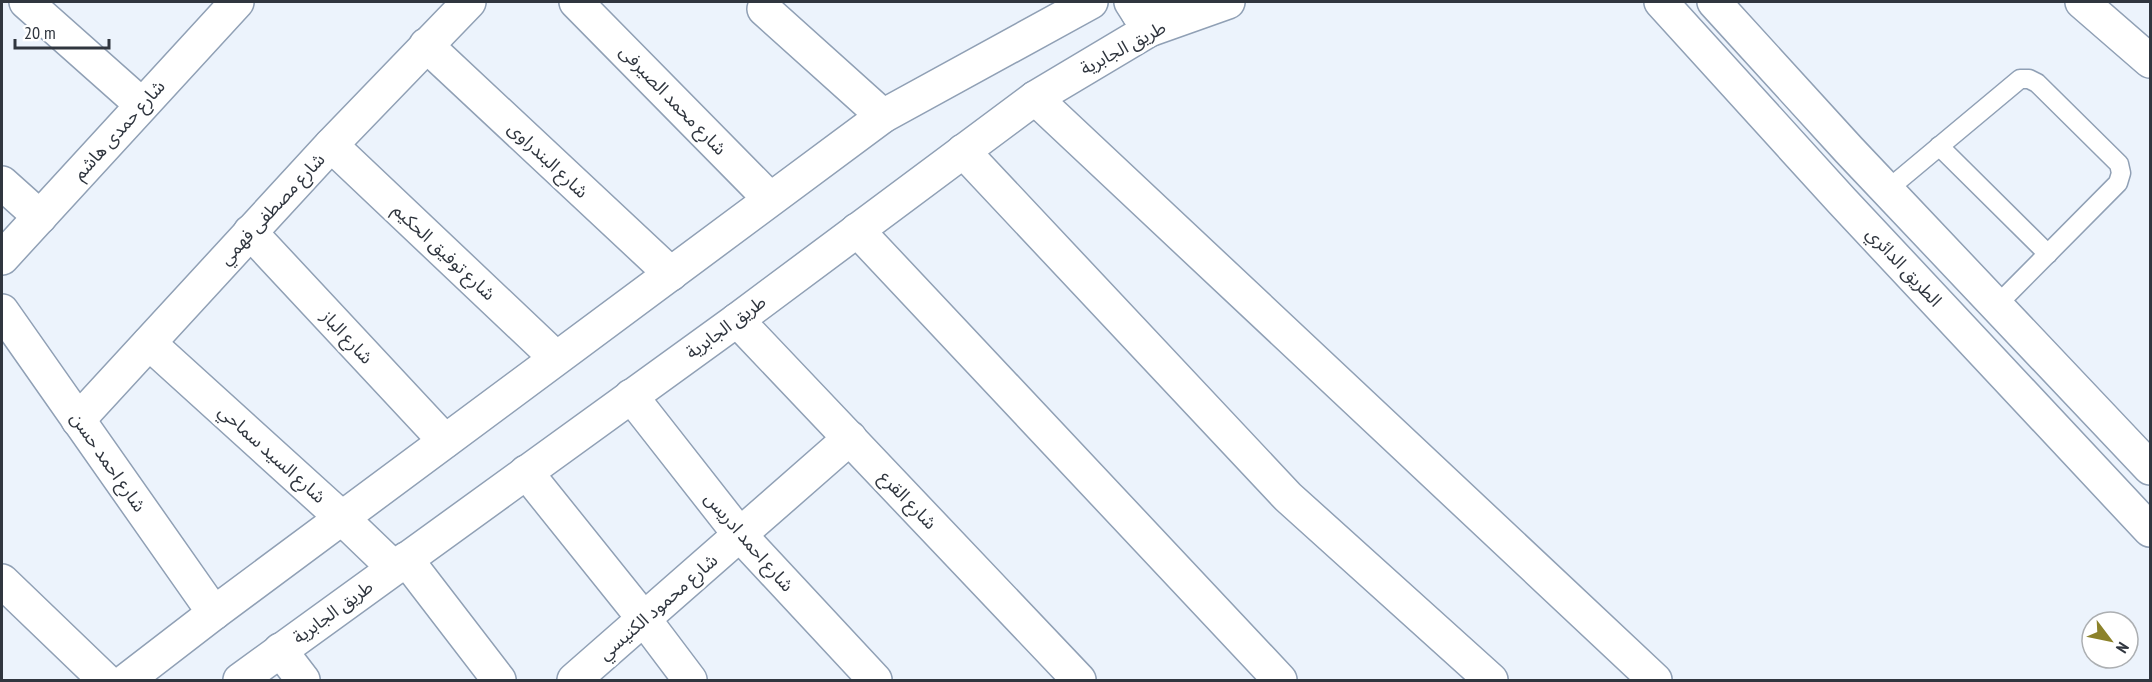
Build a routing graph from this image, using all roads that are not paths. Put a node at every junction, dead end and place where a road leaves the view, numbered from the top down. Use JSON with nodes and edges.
{"nodes":[{"id":1,"x":27,"y":2,"type":"edge"},
{"id":2,"x":234,"y":2,"type":"edge"},
{"id":3,"x":469,"y":2,"type":"edge"},
{"id":4,"x":576,"y":2,"type":"edge"},
{"id":5,"x":1090,"y":2,"type":"edge"},
{"id":6,"x":1228,"y":2,"type":"edge"},
{"id":7,"x":1661,"y":2,"type":"edge"},
{"id":8,"x":1714,"y":2,"type":"edge"},
{"id":9,"x":2082,"y":2,"type":"edge"},
{"id":10,"x":764,"y":9,"type":"dead end"},
{"id":11,"x":1145,"y":12,"type":"edge"},
{"id":12,"x":426,"y":45,"type":"junction"},
{"id":13,"x":2151,"y":61,"type":"edge"},
{"id":14,"x":1035,"y":98,"type":"junction"},
{"id":15,"x":142,"y":105,"type":"junction"},
{"id":16,"x":883,"y":116,"type":"junction"},
{"id":17,"x":331,"y":145,"type":"junction"},
{"id":18,"x":1939,"y":146,"type":"junction"},
{"id":19,"x":963,"y":151,"type":"junction"},
{"id":20,"x":2,"y":183,"type":"edge"},
{"id":21,"x":1887,"y":190,"type":"junction"},
{"id":22,"x":770,"y":199,"type":"junction"},
{"id":23,"x":40,"y":218,"type":"junction"},
{"id":24,"x":857,"y":230,"type":"junction"},
{"id":25,"x":250,"y":232,"type":"junction"},
{"id":26,"x":2048,"y":254,"type":"junction"},
{"id":27,"x":2,"y":258,"type":"edge"},
{"id":28,"x":670,"y":274,"type":"junction"},
{"id":29,"x":1997,"y":305,"type":"junction"},
{"id":30,"x":2,"y":311,"type":"edge"},
{"id":31,"x":737,"y":320,"type":"junction"},
{"id":32,"x":149,"y":343,"type":"junction"},
{"id":33,"x":556,"y":358,"type":"junction"},
{"id":34,"x":631,"y":396,"type":"junction"},
{"id":35,"x":78,"y":420,"type":"junction"},
{"id":36,"x":849,"y":438,"type":"junction"},
{"id":37,"x":445,"y":441,"type":"junction"},
{"id":38,"x":2151,"y":468,"type":"edge"},
{"id":39,"x":526,"y":472,"type":"junction"},
{"id":40,"x":342,"y":518,"type":"junction"},
{"id":41,"x":2151,"y":531,"type":"edge"},
{"id":42,"x":740,"y":535,"type":"junction"},
{"id":43,"x":400,"y":563,"type":"junction"},
{"id":44,"x":2,"y":581,"type":"edge"},
{"id":45,"x":214,"y":613,"type":"junction"},
{"id":46,"x":644,"y":619,"type":"junction"},
{"id":47,"x":280,"y":650,"type":"junction"},
{"id":48,"x":105,"y":681,"type":"edge"},
{"id":49,"x":127,"y":681,"type":"edge"},
{"id":50,"x":240,"y":681,"type":"edge"},
{"id":51,"x":303,"y":681,"type":"edge"},
{"id":52,"x":499,"y":681,"type":"edge"},
{"id":53,"x":574,"y":681,"type":"edge"},
{"id":54,"x":690,"y":681,"type":"edge"},
{"id":55,"x":875,"y":681,"type":"edge"},
{"id":56,"x":1080,"y":681,"type":"edge"},
{"id":57,"x":1280,"y":681,"type":"edge"},
{"id":58,"x":1491,"y":681,"type":"edge"},
{"id":59,"x":1655,"y":681,"type":"edge"}],
"edges":[{"from":1,"to":15,"type":"main road"},
{"from":2,"to":15,"type":"main road","name":"شارع حمدى هاشم"},
{"from":3,"to":12,"type":"main road","name":"شارع مصطفى فهمي"},
{"from":4,"to":22,"type":"main road","name":"شارع محمد الصيرفى"},
{"from":5,"to":16,"type":"main road"},
{"from":6,"to":11,"type":"main road","name":"طريق الجابرية"},
{"from":7,"to":41,"type":"main road","name":"الطريق الدائري"},
{"from":8,"to":21,"type":"main road"},
{"from":9,"to":13,"type":"main road"},
{"from":10,"to":16,"type":"main road"},
{"from":11,"to":14,"type":"main road","name":"طريق الجابرية"},
{"from":12,"to":17,"type":"main road","name":"شارع مصطفى فهمي"},
{"from":12,"to":28,"type":"main road","name":"شارع البندراوى"},
{"from":14,"to":19,"type":"main road","name":"طريق الجابرية"},
{"from":14,"to":59,"type":"main road"},
{"from":15,"to":23,"type":"main road","name":"شارع حمدى هاشم"},
{"from":16,"to":22,"type":"main road"},
{"from":17,"to":25,"type":"main road","name":"شارع مصطفى فهمي"},
{"from":17,"to":33,"type":"main road","name":"شارع توفيق الحكيم"},
{"from":18,"to":21,"type":"lane"},
{"from":18,"to":26,"type":"lane"},
{"from":18,"to":26,"type":"lane"},
{"from":19,"to":24,"type":"main road","name":"طريق الجابرية"},
{"from":19,"to":58,"type":"main road"},
{"from":20,"to":23,"type":"main road"},
{"from":21,"to":29,"type":"main road"},
{"from":22,"to":28,"type":"main road"},
{"from":23,"to":27,"type":"main road","name":"شارع حمدى هاشم"},
{"from":24,"to":31,"type":"main road","name":"طريق الجابرية"},
{"from":24,"to":57,"type":"main road"},
{"from":25,"to":32,"type":"main road","name":"شارع مصطفى فهمي"},
{"from":25,"to":37,"type":"main road","name":"شارع الباز"},
{"from":26,"to":29,"type":"lane"},
{"from":28,"to":33,"type":"main road"},
{"from":29,"to":38,"type":"main road"},
{"from":30,"to":35,"type":"main road","name":"شارع احمد حسن"},
{"from":31,"to":34,"type":"main road","name":"طريق الجابرية"},
{"from":31,"to":36,"type":"main road","name":"شارع القرع"},
{"from":32,"to":35,"type":"main road","name":"شارع مصطفى فهمي"},
{"from":32,"to":40,"type":"main road","name":"شارع السيد سماحي"},
{"from":33,"to":37,"type":"main road"},
{"from":34,"to":39,"type":"main road","name":"طريق الجابرية"},
{"from":34,"to":42,"type":"main road","name":"شارع احمد ادريس"},
{"from":35,"to":45,"type":"main road","name":"شارع احمد حسن"},
{"from":36,"to":42,"type":"main road","name":"شارع محمود الكنيسي"},
{"from":36,"to":56,"type":"main road","name":"شارع القرع"},
{"from":37,"to":40,"type":"main road"},
{"from":39,"to":43,"type":"main road","name":"طريق الجابرية"},
{"from":39,"to":46,"type":"main road"},
{"from":40,"to":43,"type":"main road","name":"شارع السيد سماحي"},
{"from":40,"to":45,"type":"main road"},
{"from":42,"to":46,"type":"main road","name":"شارع محمود الكنيسي"},
{"from":42,"to":55,"type":"main road","name":"شارع احمد ادريس"},
{"from":43,"to":47,"type":"main road","name":"طريق الجابرية"},
{"from":43,"to":52,"type":"main road","name":"شارع السيد سماحي"},
{"from":44,"to":48,"type":"main road"},
{"from":45,"to":49,"type":"main road"},
{"from":46,"to":53,"type":"main road","name":"شارع محمود الكنيسي"},
{"from":46,"to":54,"type":"main road"},
{"from":47,"to":50,"type":"main road","name":"طريق الجابرية"},
{"from":47,"to":51,"type":"main road"}]}
